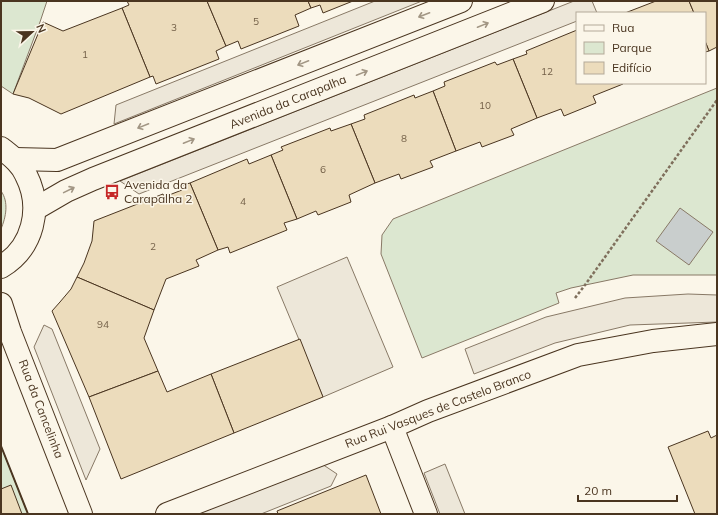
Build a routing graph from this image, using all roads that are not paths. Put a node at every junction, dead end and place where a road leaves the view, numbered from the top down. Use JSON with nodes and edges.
{"nodes":[{"id":1,"x":460,"y":1,"type":"edge"},
{"id":2,"x":543,"y":1,"type":"edge"},
{"id":3,"x":8,"y":154,"type":"edge"},
{"id":4,"x":35,"y":209,"type":"junction"},
{"id":5,"x":1,"y":267,"type":"edge"},
{"id":6,"x":1,"y":304,"type":"edge"},
{"id":7,"x":717,"y":334,"type":"edge"},
{"id":8,"x":392,"y":427,"type":"junction"},
{"id":9,"x":81,"y":514,"type":"edge"},
{"id":10,"x":167,"y":514,"type":"edge"},
{"id":11,"x":426,"y":514,"type":"edge"}],
"edges":[{"from":1,"to":3,"type":"main road","one_way":true},
{"from":4,"to":2,"type":"main road","name":"Avenida da Carapalha","one_way":true},
{"from":3,"to":4,"type":"main road"},
{"from":4,"to":5,"type":"main road"},
{"from":6,"to":9,"type":"main road","name":"Rua da Cancelinha"},
{"from":7,"to":8,"type":"main road","name":"Rua Rui Vasques de Castelo Branco"},
{"from":8,"to":10,"type":"main road","name":"Rua Rui Vasques de Castelo Branco"},
{"from":8,"to":11,"type":"main road"}]}
